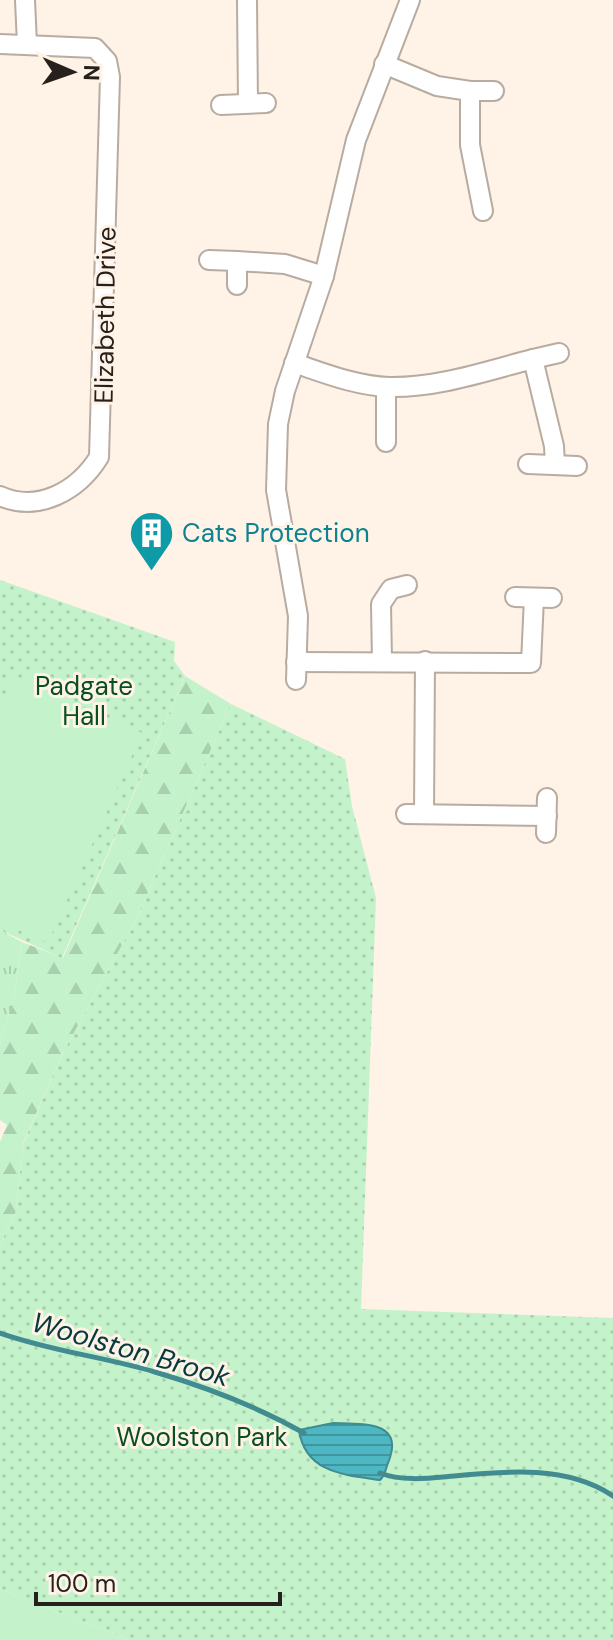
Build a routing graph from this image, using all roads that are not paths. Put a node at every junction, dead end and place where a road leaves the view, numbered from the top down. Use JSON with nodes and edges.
{"nodes":[{"id":1,"x":25,"y":0,"type":"edge"},
{"id":2,"x":247,"y":0,"type":"edge"},
{"id":3,"x":410,"y":0,"type":"edge"},
{"id":4,"x":0,"y":44,"type":"edge"},
{"id":5,"x":27,"y":44,"type":"junction"},
{"id":6,"x":384,"y":64,"type":"junction"},
{"id":7,"x":470,"y":91,"type":"junction"},
{"id":8,"x":494,"y":91,"type":"dead end"},
{"id":9,"x":221,"y":105,"type":"dead end"},
{"id":10,"x":483,"y":211,"type":"dead end"},
{"id":11,"x":209,"y":260,"type":"dead end"},
{"id":12,"x":237,"y":261,"type":"junction"},
{"id":13,"x":324,"y":276,"type":"junction"},
{"id":14,"x":237,"y":285,"type":"dead end"},
{"id":15,"x":559,"y":353,"type":"dead end"},
{"id":16,"x":533,"y":359,"type":"junction"},
{"id":17,"x":294,"y":363,"type":"junction"},
{"id":18,"x":386,"y":387,"type":"junction"},
{"id":19,"x":386,"y":442,"type":"dead end"},
{"id":20,"x":528,"y":464,"type":"dead end"},
{"id":21,"x":555,"y":465,"type":"junction"},
{"id":22,"x":577,"y":466,"type":"dead end"},
{"id":23,"x":0,"y":496,"type":"edge"},
{"id":24,"x":407,"y":585,"type":"dead end"},
{"id":25,"x":534,"y":598,"type":"dead end"},
{"id":26,"x":425,"y":661,"type":"junction"},
{"id":27,"x":382,"y":662,"type":"junction"},
{"id":28,"x":547,"y":816,"type":"dead end"}],
"edges":[{"from":1,"to":5,"type":"street"},
{"from":2,"to":9,"type":"street"},
{"from":3,"to":6,"type":"street"},
{"from":4,"to":5,"type":"street"},
{"from":5,"to":23,"type":"street","name":"Elizabeth Drive"},
{"from":6,"to":7,"type":"street"},
{"from":6,"to":13,"type":"street"},
{"from":7,"to":8,"type":"street"},
{"from":7,"to":10,"type":"street"},
{"from":11,"to":12,"type":"street"},
{"from":12,"to":13,"type":"street"},
{"from":12,"to":14,"type":"street"},
{"from":13,"to":17,"type":"street"},
{"from":15,"to":16,"type":"street"},
{"from":16,"to":18,"type":"street"},
{"from":16,"to":21,"type":"street"},
{"from":17,"to":18,"type":"street"},
{"from":17,"to":27,"type":"street"},
{"from":18,"to":19,"type":"street"},
{"from":20,"to":21,"type":"street"},
{"from":21,"to":22,"type":"street"},
{"from":24,"to":27,"type":"street"},
{"from":25,"to":26,"type":"street"},
{"from":26,"to":27,"type":"street"},
{"from":26,"to":28,"type":"street"}]}
